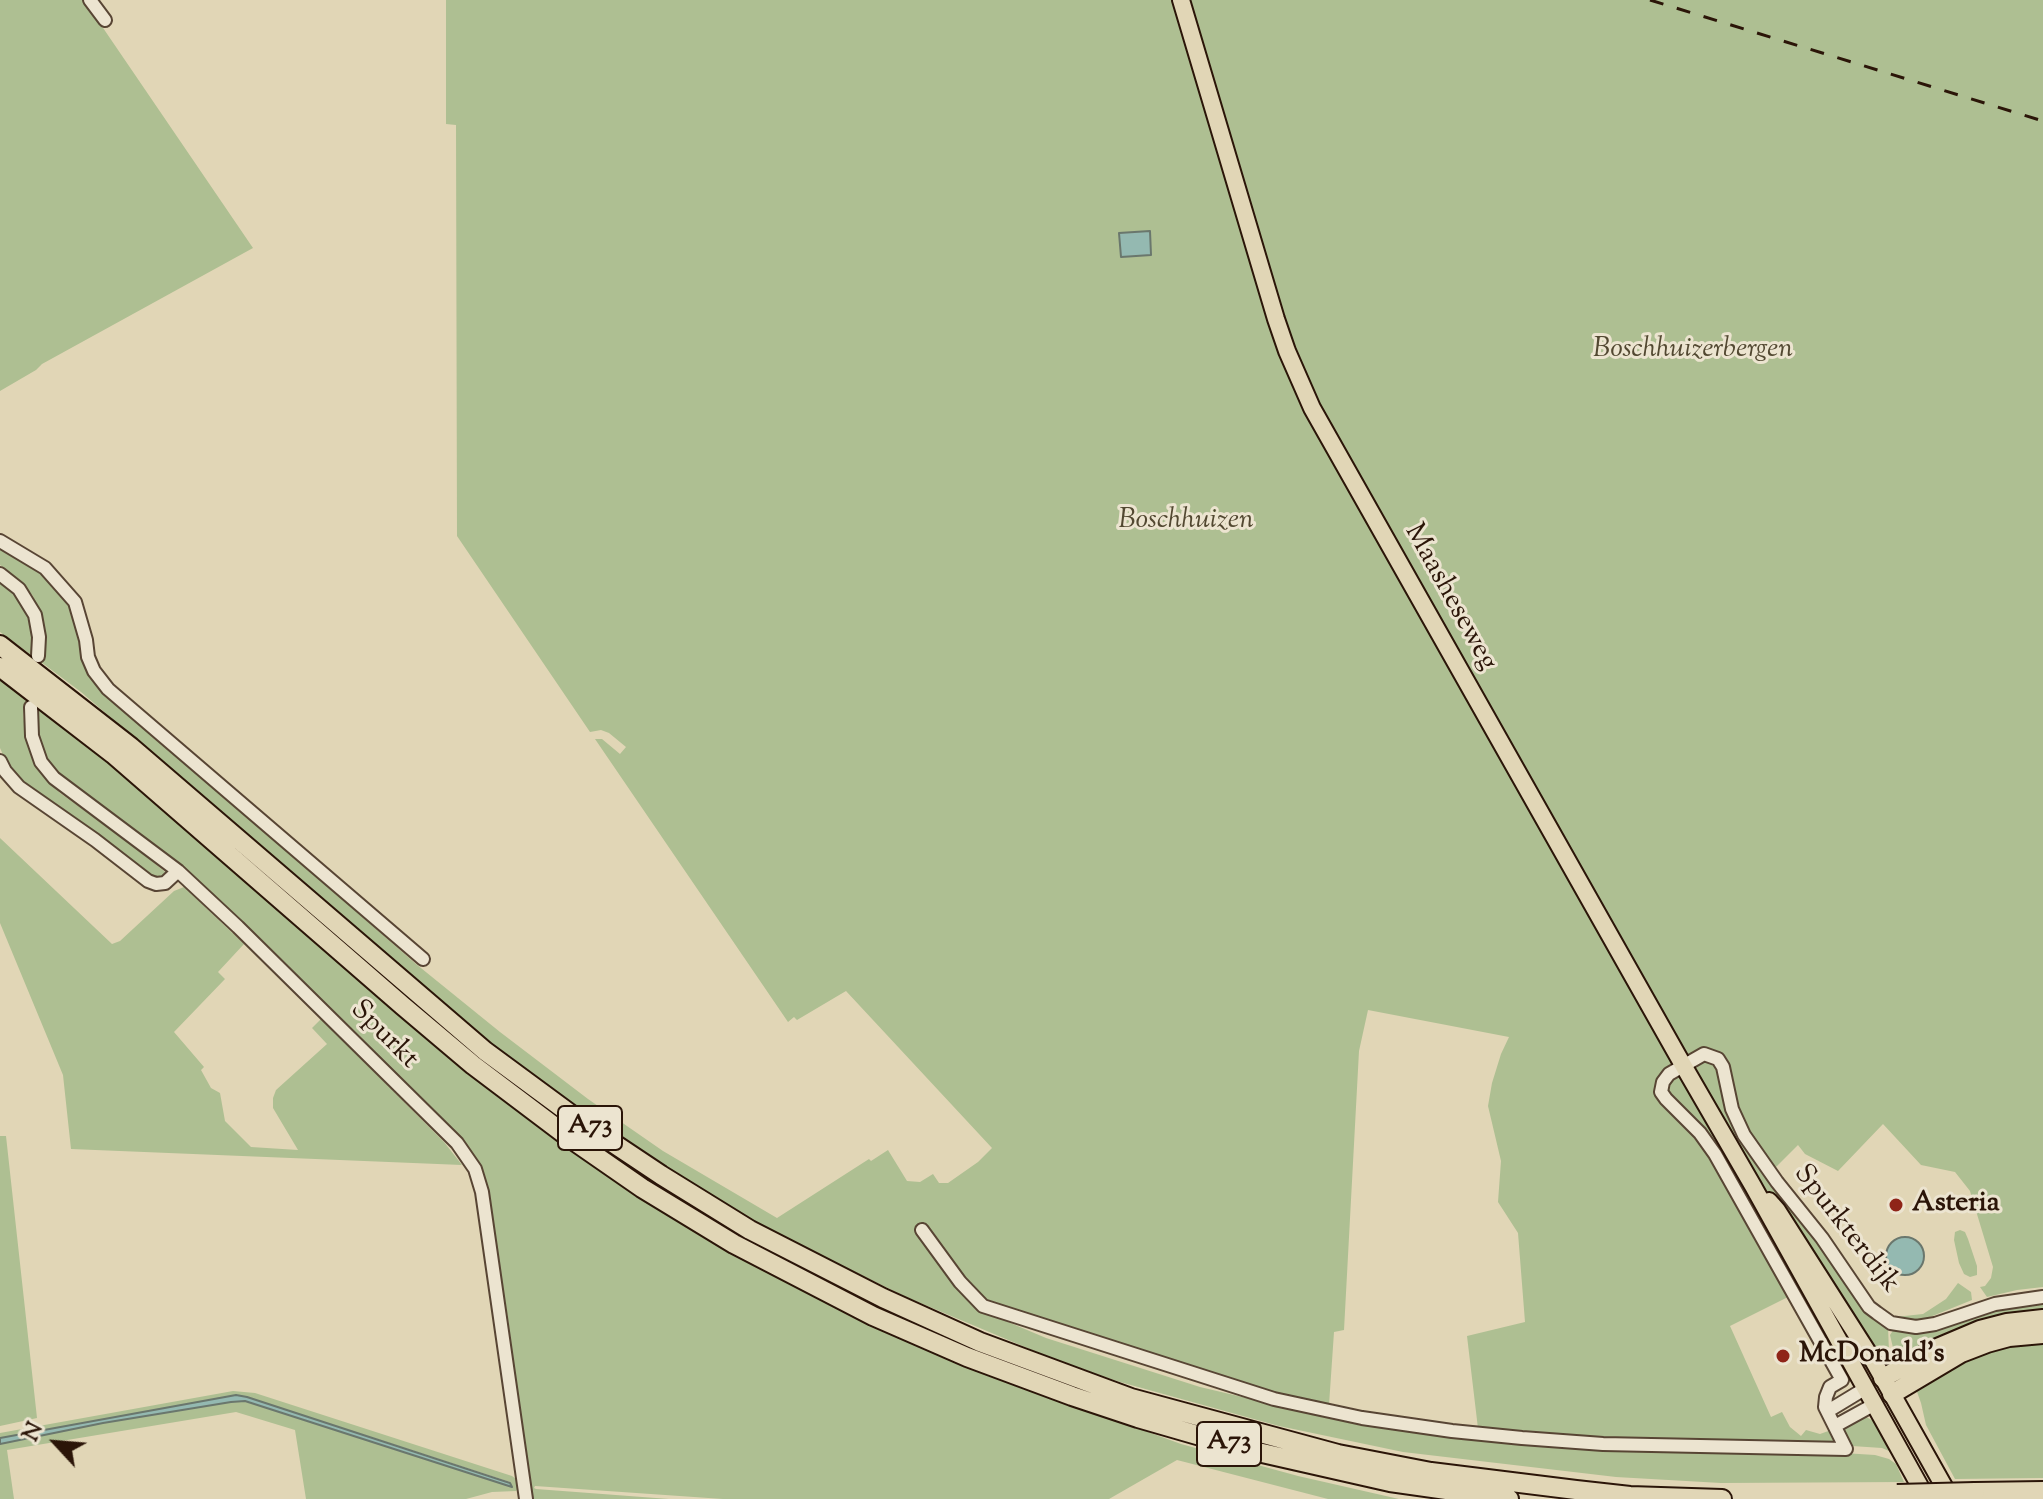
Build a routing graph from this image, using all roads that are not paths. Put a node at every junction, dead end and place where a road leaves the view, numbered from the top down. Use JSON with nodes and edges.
{"nodes":[{"id":1,"x":90,"y":0,"type":"edge"},
{"id":2,"x":1181,"y":0,"type":"edge"},
{"id":3,"x":105,"y":20,"type":"dead end"},
{"id":4,"x":0,"y":541,"type":"edge"},
{"id":5,"x":0,"y":574,"type":"edge"},
{"id":6,"x":0,"y":645,"type":"edge"},
{"id":7,"x":38,"y":656,"type":"dead end"},
{"id":8,"x":0,"y":667,"type":"edge"},
{"id":9,"x":31,"y":707,"type":"dead end"},
{"id":10,"x":0,"y":761,"type":"edge"},
{"id":11,"x":178,"y":871,"type":"junction"},
{"id":12,"x":423,"y":959,"type":"dead end"},
{"id":13,"x":1683,"y":1065,"type":"junction"},
{"id":14,"x":1753,"y":1186,"type":"junction"},
{"id":15,"x":922,"y":1230,"type":"dead end"},
{"id":16,"x":2043,"y":1297,"type":"edge"},
{"id":17,"x":2043,"y":1319,"type":"edge"},
{"id":18,"x":2043,"y":1334,"type":"edge"},
{"id":19,"x":1887,"y":1386,"type":"junction"},
{"id":20,"x":1866,"y":1388,"type":"junction"},
{"id":21,"x":1875,"y":1404,"type":"junction"},
{"id":22,"x":1828,"y":1411,"type":"junction"},
{"id":23,"x":1835,"y":1426,"type":"junction"},
{"id":24,"x":1390,"y":1482,"type":"junction"},
{"id":25,"x":2043,"y":1491,"type":"edge"},
{"id":26,"x":1890,"y":1496,"type":"edge"},
{"id":27,"x":526,"y":1499,"type":"edge"},
{"id":28,"x":1436,"y":1499,"type":"edge"},
{"id":29,"x":1509,"y":1499,"type":"edge"},
{"id":30,"x":1722,"y":1499,"type":"edge"},
{"id":31,"x":1927,"y":1499,"type":"edge"},
{"id":32,"x":1951,"y":1499,"type":"edge"}],
"edges":[{"from":1,"to":3,"type":"street"},
{"from":2,"to":13,"type":"main road","name":"Maasheseweg"},
{"from":4,"to":12,"type":"street"},
{"from":5,"to":7,"type":"street"},
{"from":6,"to":30,"type":"highway","number":"A73"},
{"from":8,"to":24,"type":"highway","number":"A73"},
{"from":9,"to":11,"type":"street","name":"Spurkt"},
{"from":10,"to":11,"type":"street"},
{"from":11,"to":27,"type":"street","name":"Spurkt"},
{"from":13,"to":14,"type":"main road","name":"Maasheseweg"},
{"from":13,"to":16,"type":"street","name":"Spurkterdijk"},
{"from":13,"to":22,"type":"street"},
{"from":14,"to":19,"type":"main road","name":"Maasheseweg"},
{"from":14,"to":20,"type":"main road","name":"Maasheseweg"},
{"from":15,"to":23,"type":"street"},
{"from":17,"to":19,"type":"highway"},
{"from":18,"to":19,"type":"highway"},
{"from":19,"to":20,"type":"main road"},
{"from":19,"to":21,"type":"main road"},
{"from":19,"to":32,"type":"main road","name":"Maasheseweg"},
{"from":20,"to":21,"type":"main road","name":"Maasheseweg"},
{"from":20,"to":22,"type":"street"},
{"from":21,"to":23,"type":"street"},
{"from":21,"to":31,"type":"main road","name":"Maasheseweg"},
{"from":22,"to":23,"type":"street"},
{"from":24,"to":28,"type":"highway","number":"A73"},
{"from":24,"to":29,"type":"highway","number":"A73"},
{"from":25,"to":26,"type":"highway","bridge":true}]}
